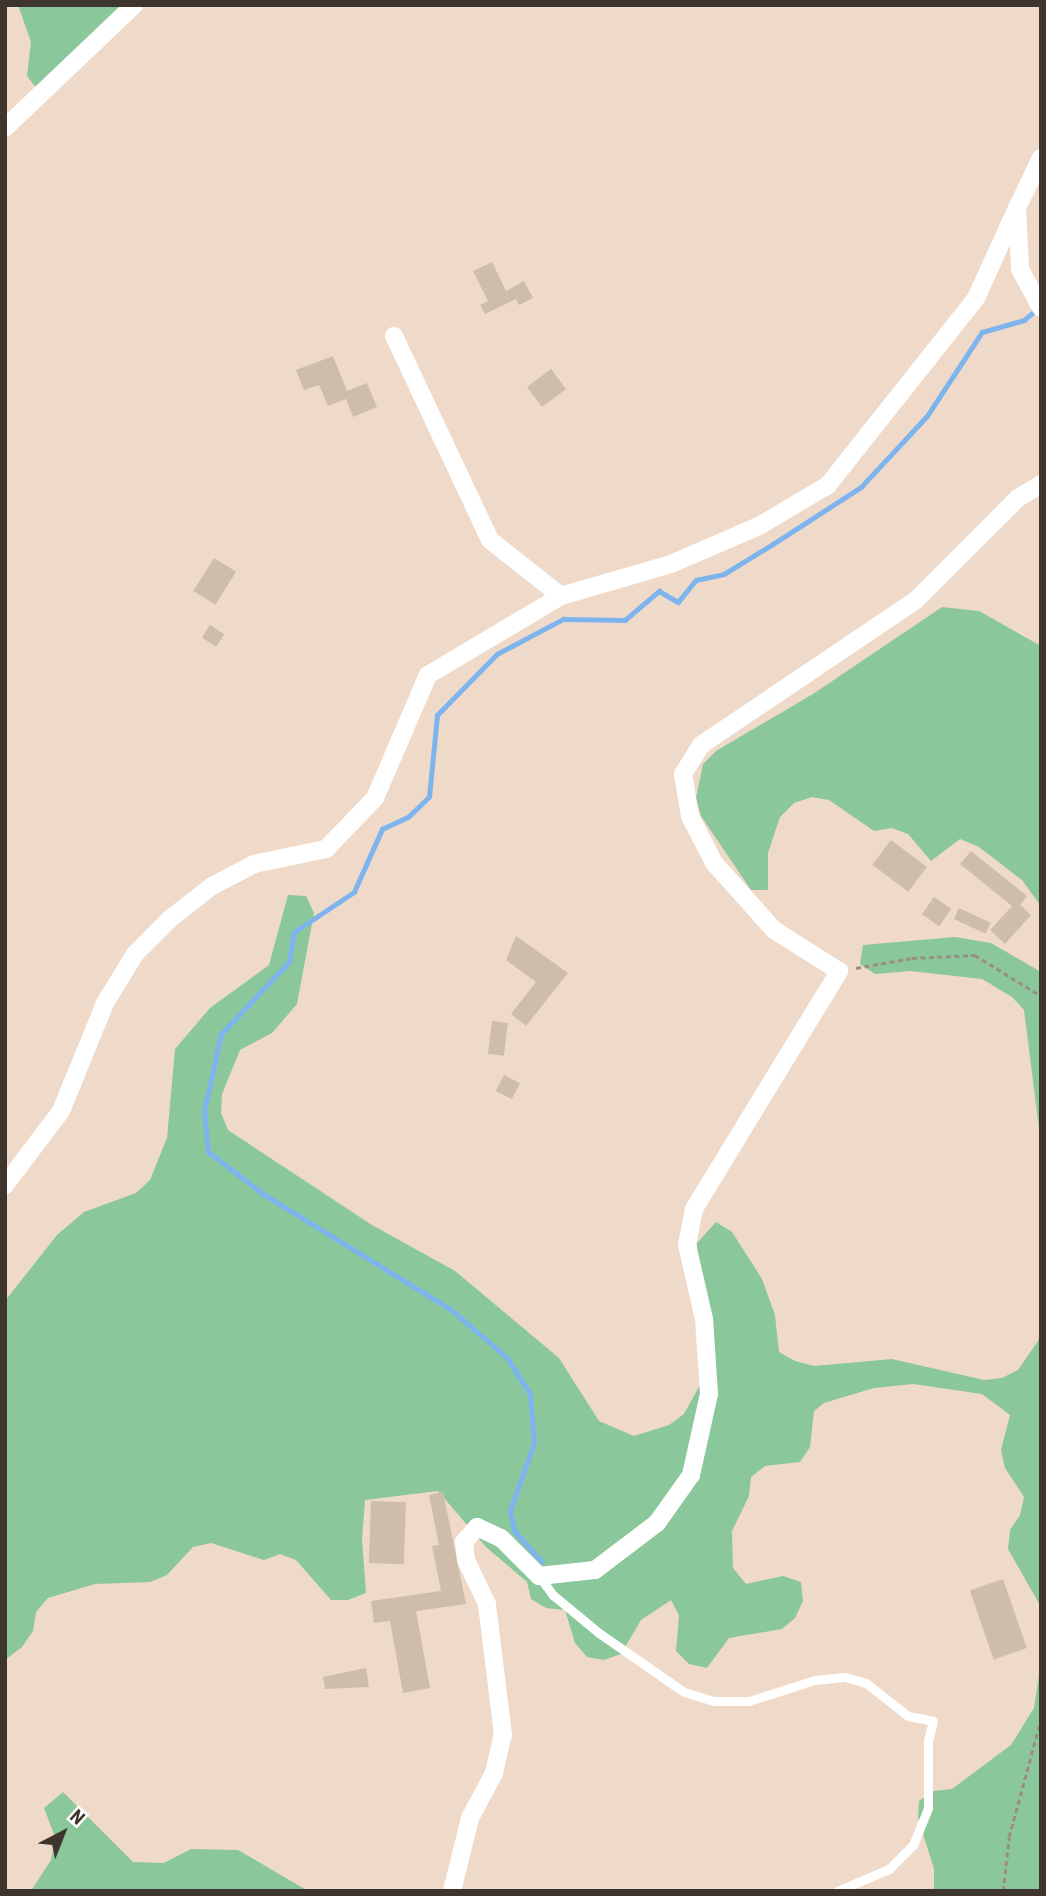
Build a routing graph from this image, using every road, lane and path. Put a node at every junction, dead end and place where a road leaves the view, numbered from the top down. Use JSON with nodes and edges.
{"nodes":[{"id":1,"x":134,"y":5,"type":"edge"},
{"id":2,"x":5,"y":128,"type":"edge"},
{"id":3,"x":1041,"y":158,"type":"edge"},
{"id":4,"x":1017,"y":208,"type":"junction"},
{"id":5,"x":1038,"y":302,"type":"edge"},
{"id":6,"x":394,"y":336,"type":"dead end"},
{"id":7,"x":1041,"y":484,"type":"edge"},
{"id":8,"x":561,"y":596,"type":"junction"},
{"id":9,"x":839,"y":971,"type":"junction"},
{"id":10,"x":1041,"y":996,"type":"edge"},
{"id":11,"x":5,"y":1185,"type":"edge"},
{"id":12,"x":540,"y":1576,"type":"junction"},
{"id":13,"x":1041,"y":1718,"type":"edge"},
{"id":14,"x":452,"y":1891,"type":"edge"},
{"id":15,"x":837,"y":1891,"type":"edge"},
{"id":16,"x":1003,"y":1891,"type":"edge"}],
"edges":[{"from":1,"to":2,"type":"street"},
{"from":3,"to":4,"type":"street"},
{"from":4,"to":5,"type":"street"},
{"from":4,"to":8,"type":"street"},
{"from":6,"to":8,"type":"street"},
{"from":7,"to":9,"type":"street"},
{"from":8,"to":11,"type":"street"},
{"from":9,"to":10,"type":"path"},
{"from":9,"to":12,"type":"street"},
{"from":12,"to":14,"type":"street"},
{"from":12,"to":15,"type":"lane"},
{"from":13,"to":16,"type":"path"}]}
